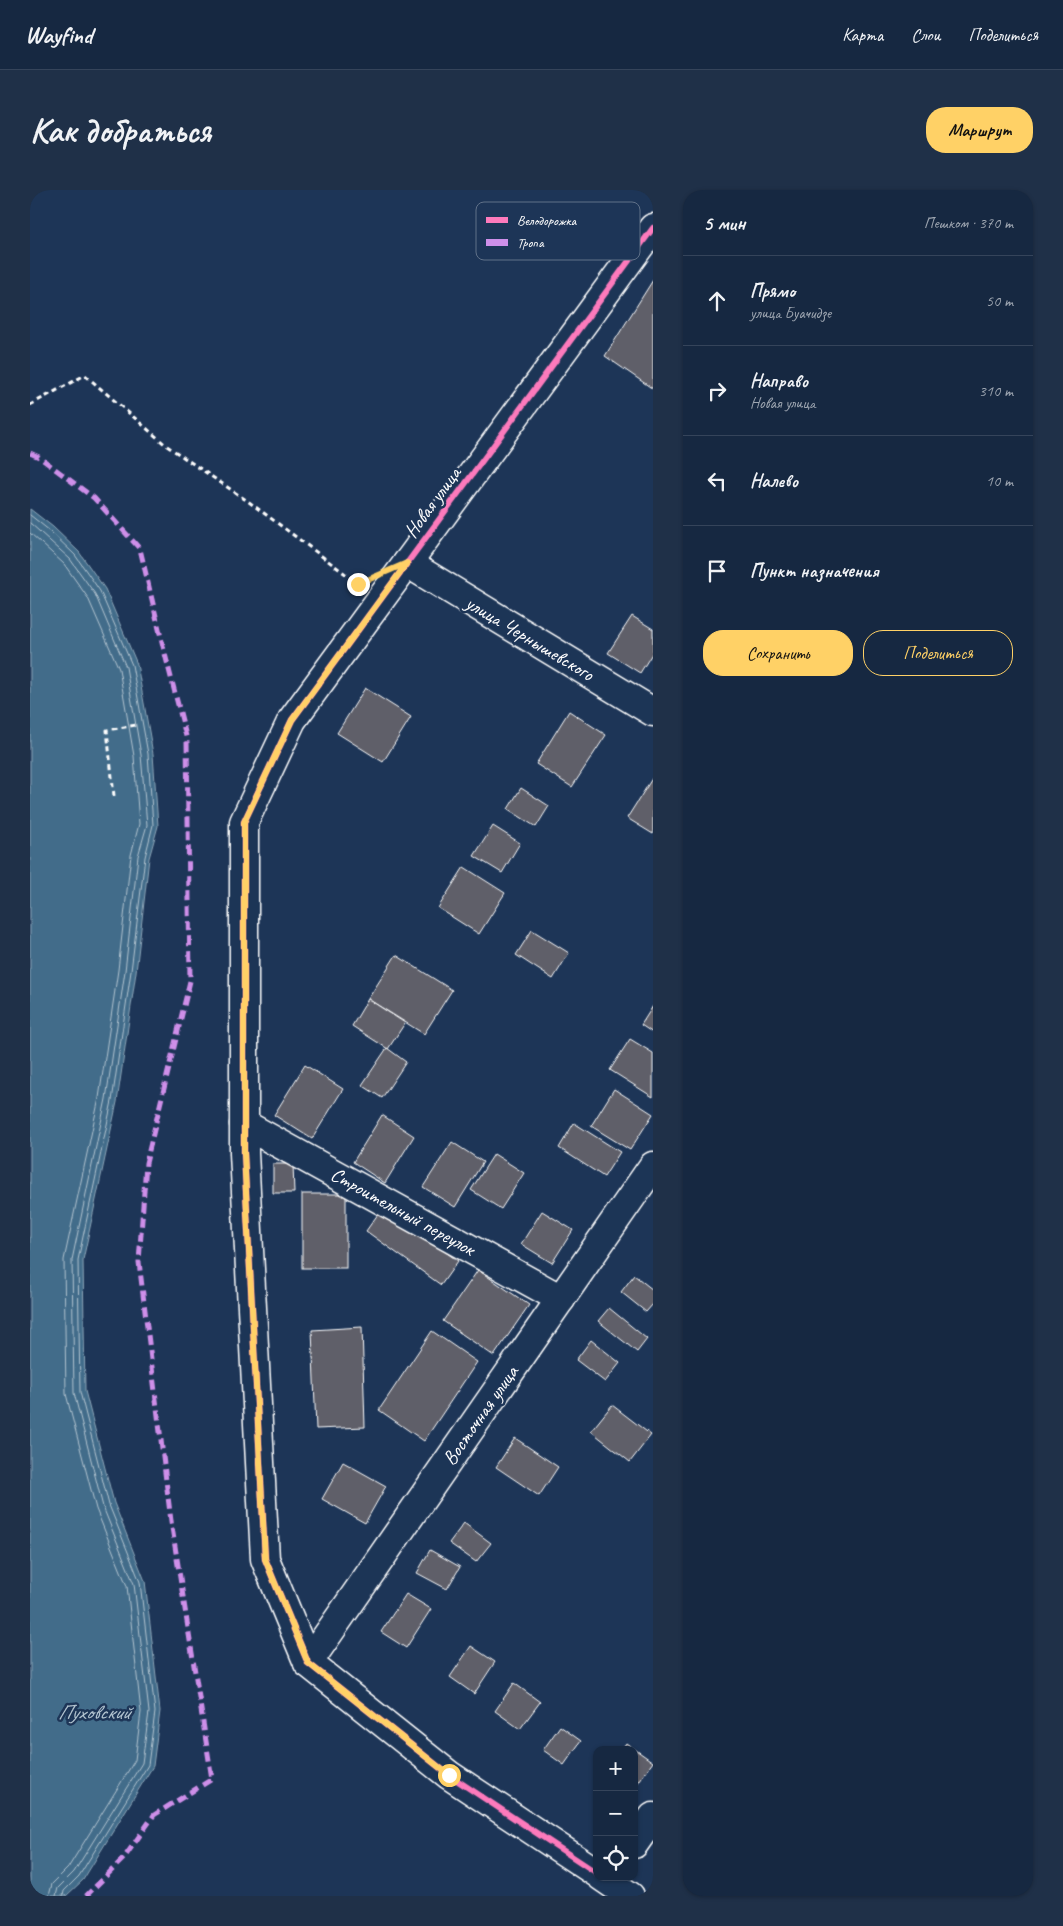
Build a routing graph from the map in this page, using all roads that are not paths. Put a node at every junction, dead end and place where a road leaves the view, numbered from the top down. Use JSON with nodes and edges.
{"nodes":[{"id":1,"x":653,"y":228,"type":"edge"},
{"id":2,"x":640,"y":246,"type":"edge"},
{"id":3,"x":630,"y":260,"type":"edge"},
{"id":4,"x":407,"y":563,"type":"junction"},
{"id":5,"x":653,"y":712,"type":"edge"},
{"id":6,"x":244,"y":1124,"type":"junction"},
{"id":7,"x":653,"y":1166,"type":"edge"},
{"id":8,"x":561,"y":1299,"type":"junction"},
{"id":9,"x":308,"y":1663,"type":"junction"},
{"id":10,"x":653,"y":1816,"type":"edge"},
{"id":11,"x":638,"y":1838,"type":"edge"},
{"id":12,"x":593,"y":1870,"type":"edge"}],
"edges":[{"from":1,"to":2,"type":"street","name":"Новая улица"},
{"from":3,"to":4,"type":"street","name":"Новая улица"},
{"from":4,"to":5,"type":"street","name":"улица Чернышевского"},
{"from":4,"to":6,"type":"street","name":"Новая улица"},
{"from":6,"to":8,"type":"street","name":"Строительный переулок"},
{"from":6,"to":9,"type":"street","name":"Новая улица"},
{"from":7,"to":8,"type":"street","name":"Восточная улица"},
{"from":8,"to":9,"type":"street","name":"Восточная улица"},
{"from":9,"to":12,"type":"street"},
{"from":10,"to":11,"type":"street"}]}
